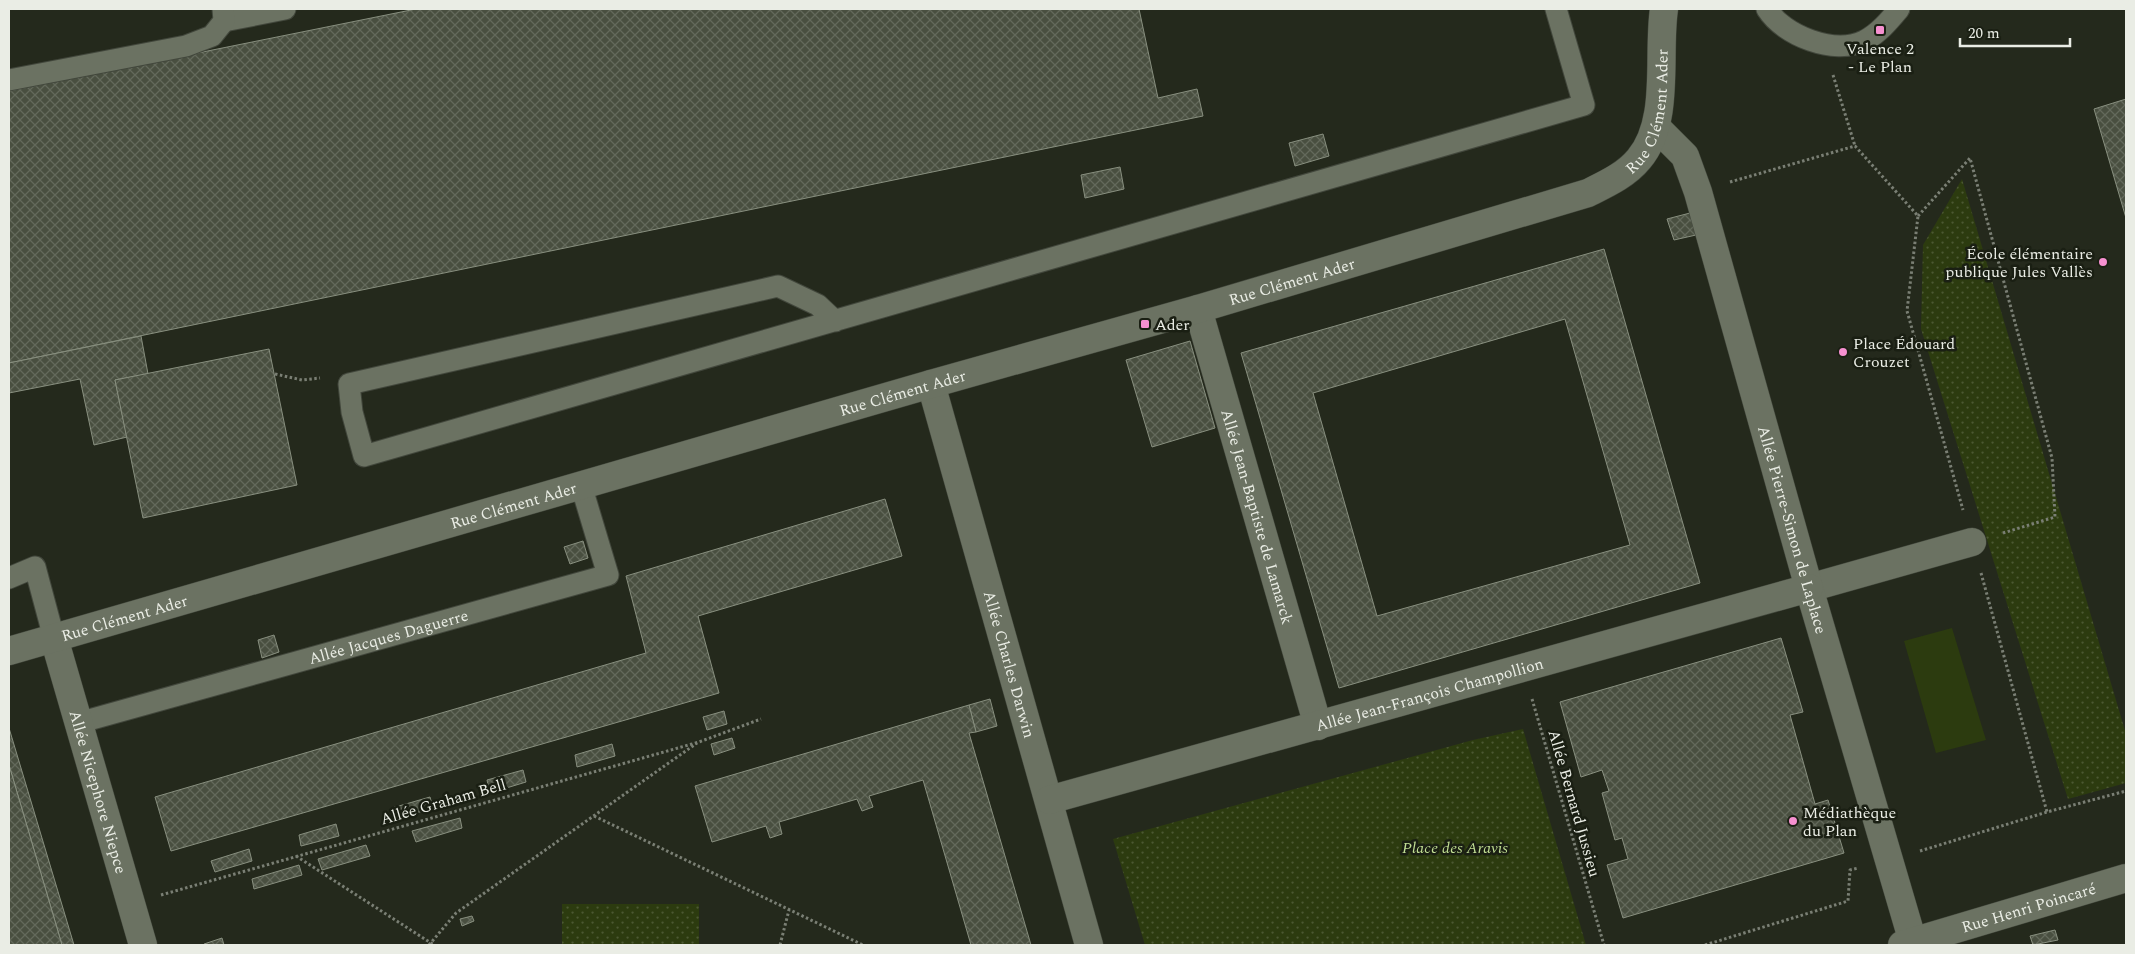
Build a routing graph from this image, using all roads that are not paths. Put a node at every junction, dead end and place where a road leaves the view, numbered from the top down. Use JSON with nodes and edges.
{"nodes":[{"id":1,"x":285,"y":9,"type":"edge"},
{"id":2,"x":1556,"y":9,"type":"edge"},
{"id":3,"x":1664,"y":9,"type":"edge"},
{"id":4,"x":1767,"y":9,"type":"edge"},
{"id":5,"x":1898,"y":9,"type":"edge"},
{"id":6,"x":223,"y":15,"type":"edge"},
{"id":7,"x":9,"y":80,"type":"edge"},
{"id":8,"x":1656,"y":127,"type":"junction"},
{"id":9,"x":1198,"y":309,"type":"junction"},
{"id":10,"x":835,"y":321,"type":"junction"},
{"id":11,"x":931,"y":384,"type":"junction"},
{"id":12,"x":581,"y":485,"type":"junction"},
{"id":13,"x":1972,"y":542,"type":"road end"},
{"id":14,"x":9,"y":578,"type":"edge"},
{"id":15,"x":1809,"y":588,"type":"junction"},
{"id":16,"x":54,"y":638,"type":"junction"},
{"id":17,"x":9,"y":650,"type":"edge"},
{"id":18,"x":78,"y":723,"type":"junction"},
{"id":19,"x":1318,"y":726,"type":"junction"},
{"id":20,"x":1049,"y":800,"type":"junction"},
{"id":21,"x":2126,"y":878,"type":"edge"},
{"id":22,"x":1908,"y":944,"type":"edge"},
{"id":23,"x":143,"y":945,"type":"edge"},
{"id":24,"x":1088,"y":945,"type":"edge"}],
"edges":[{"from":1,"to":6,"type":"lane"},
{"from":2,"to":10,"type":"lane"},
{"from":3,"to":8,"type":"street","name":"Rue Clément Ader"},
{"from":4,"to":5,"type":"lane"},
{"from":6,"to":7,"type":"lane"},
{"from":8,"to":9,"type":"street","name":"Rue Clément Ader"},
{"from":8,"to":15,"type":"street","name":"Allée Pierre-Simon de Laplace"},
{"from":9,"to":11,"type":"street","name":"Rue Clément Ader"},
{"from":9,"to":19,"type":"street","name":"Allée Jean-Baptiste de Lamarck"},
{"from":10,"to":10,"type":"lane"},
{"from":11,"to":12,"type":"street","name":"Rue Clément Ader"},
{"from":11,"to":20,"type":"street","name":"Allée Charles Darwin"},
{"from":12,"to":16,"type":"street","name":"Rue Clément Ader"},
{"from":12,"to":18,"type":"lane","name":"Allée Jacques Daguerre"},
{"from":13,"to":15,"type":"street","name":"Allée Jean-François Champollion"},
{"from":14,"to":16,"type":"lane"},
{"from":15,"to":19,"type":"street","name":"Allée Jean-François Champollion"},
{"from":15,"to":22,"type":"street","name":"Allée Pierre-Simon de Laplace"},
{"from":16,"to":17,"type":"street","name":"Rue Clément Ader"},
{"from":16,"to":18,"type":"street","name":"Allée Nicephore Niepce"},
{"from":18,"to":23,"type":"street","name":"Allée Nicephore Niepce"},
{"from":19,"to":20,"type":"street","name":"Allée Jean-François Champollion"},
{"from":20,"to":24,"type":"street","name":"Allée Charles Darwin"},
{"from":21,"to":22,"type":"street","name":"Rue Henri Poincaré"}]}
